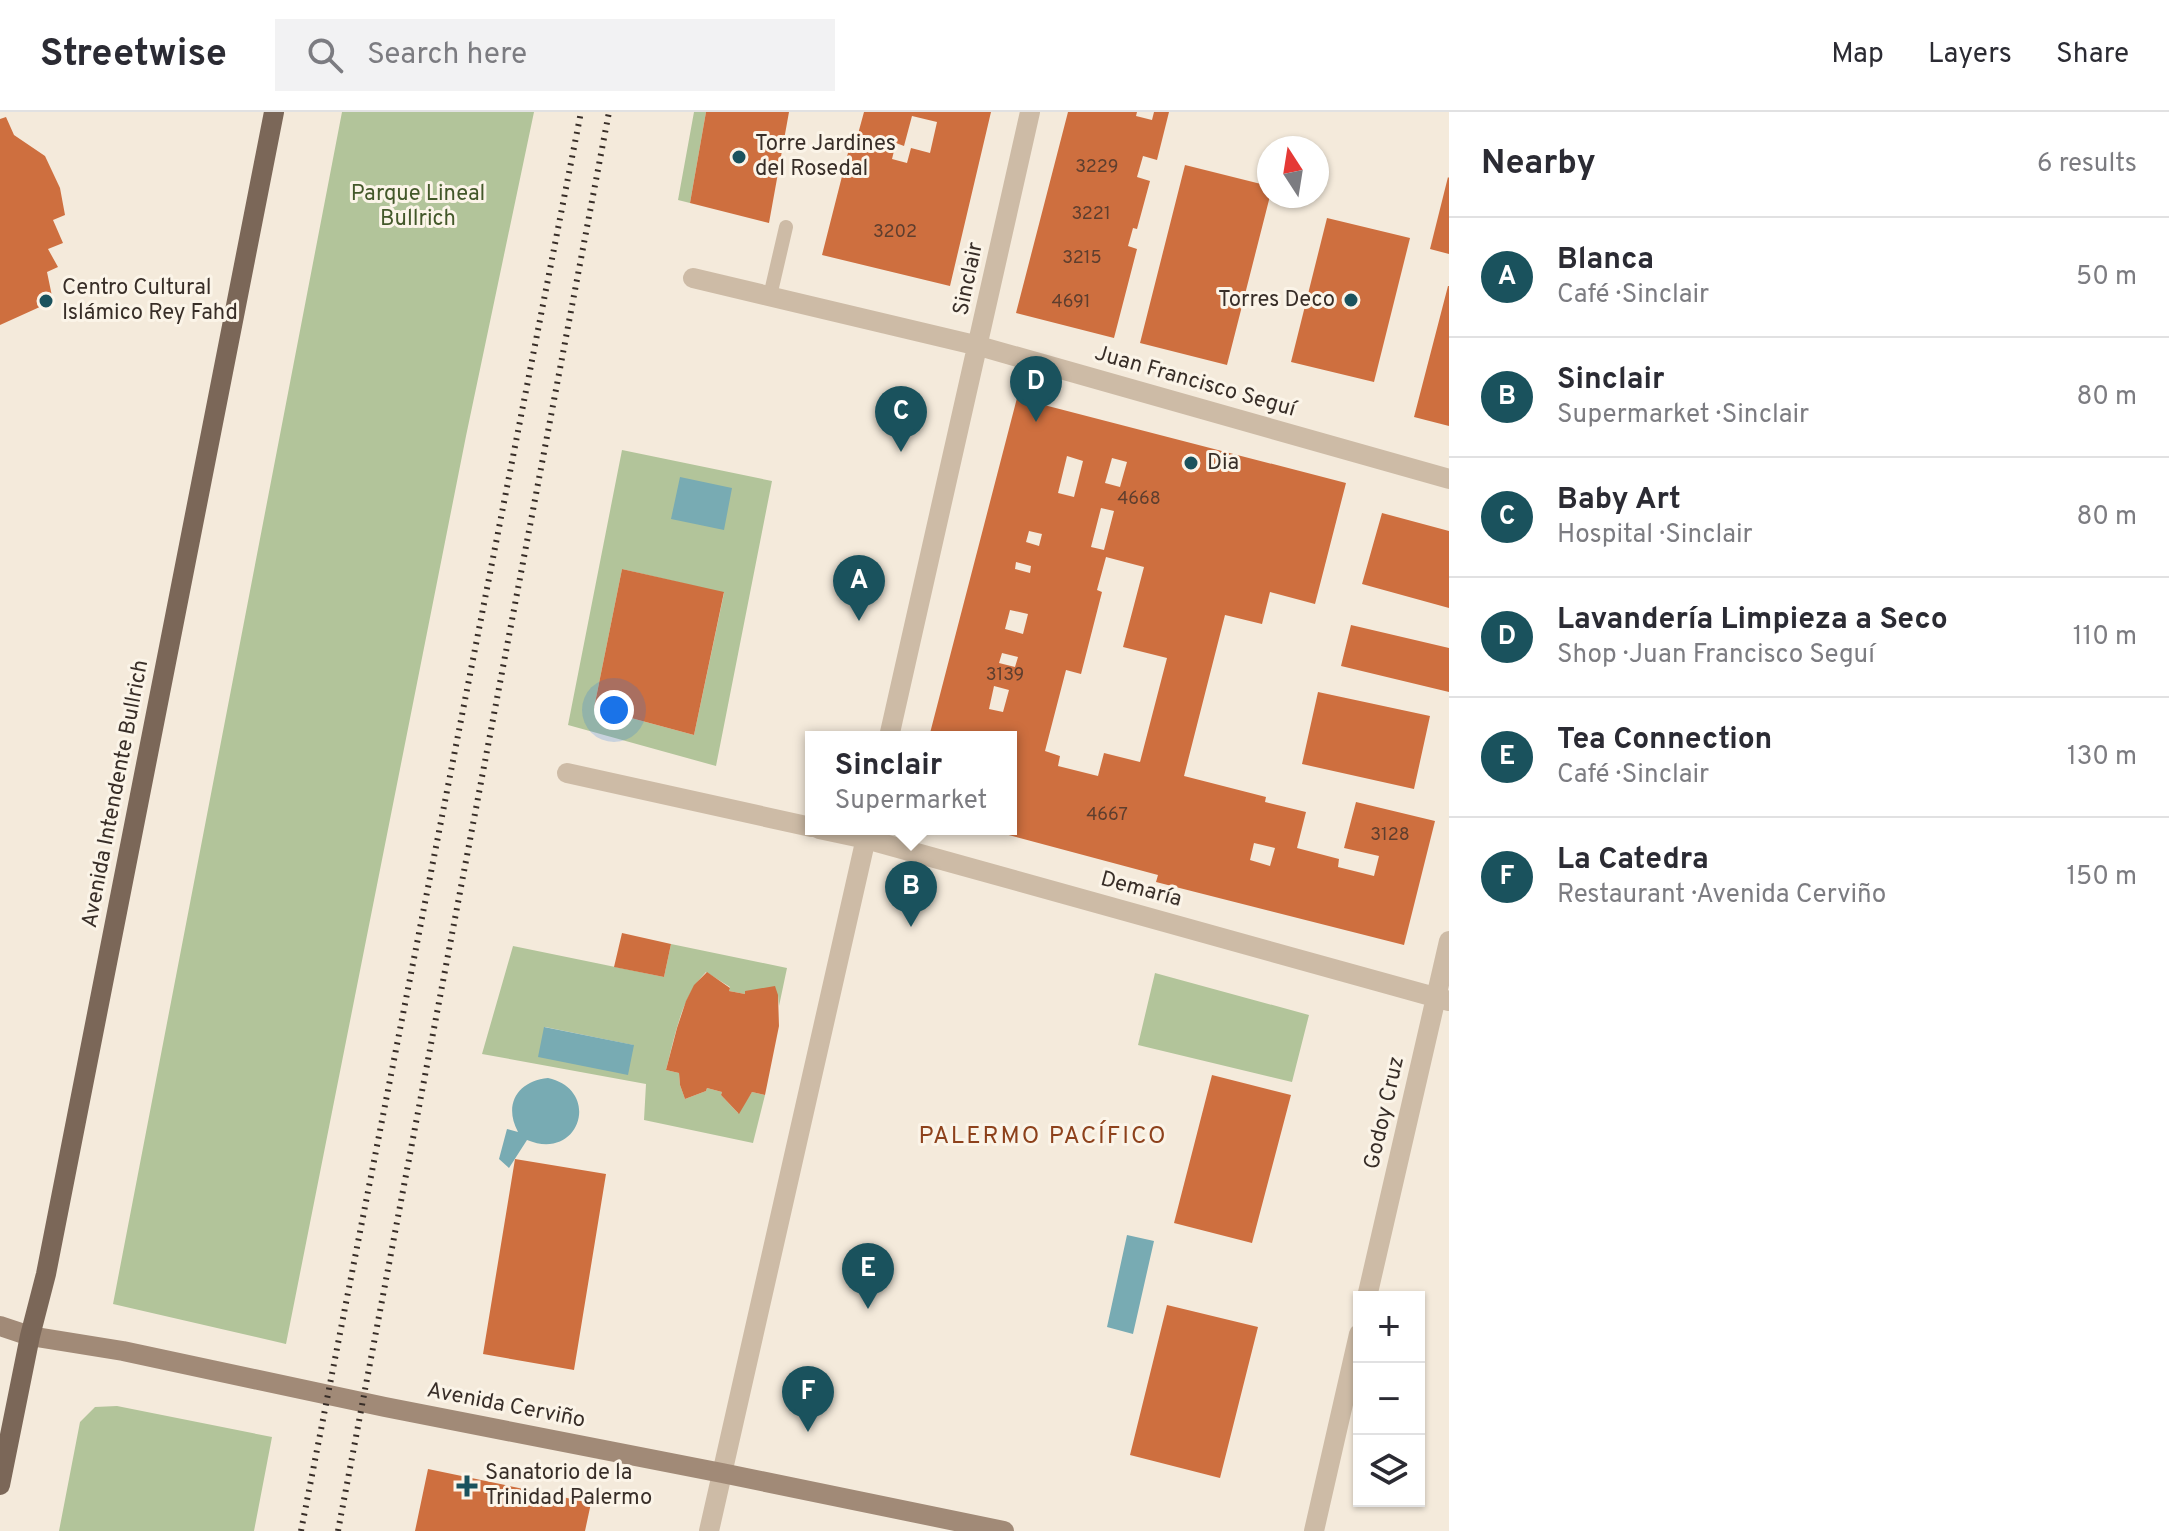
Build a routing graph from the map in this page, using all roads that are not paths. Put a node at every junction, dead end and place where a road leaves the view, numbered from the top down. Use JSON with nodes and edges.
{"nodes":[{"id":1,"x":274,"y":112,"type":"edge"},
{"id":2,"x":1030,"y":112,"type":"edge"},
{"id":3,"x":786,"y":227,"type":"dead end"},
{"id":4,"x":693,"y":278,"type":"dead end"},
{"id":5,"x":770,"y":296,"type":"junction"},
{"id":6,"x":979,"y":346,"type":"junction"},
{"id":7,"x":1449,"y":479,"type":"edge"},
{"id":8,"x":890,"y":731,"type":"edge"},
{"id":9,"x":567,"y":773,"type":"dead end"},
{"id":10,"x":805,"y":826,"type":"edge"},
{"id":11,"x":867,"y":835,"type":"edge"},
{"id":12,"x":870,"y":835,"type":"edge"},
{"id":13,"x":1449,"y":941,"type":"edge"},
{"id":14,"x":1442,"y":999,"type":"edge"},
{"id":15,"x":1369,"y":1291,"type":"edge"},
{"id":16,"x":0,"y":1326,"type":"edge"},
{"id":17,"x":30,"y":1336,"type":"junction"},
{"id":18,"x":1353,"y":1360,"type":"edge"},
{"id":19,"x":722,"y":1473,"type":"junction"},
{"id":20,"x":0,"y":1485,"type":"edge"},
{"id":21,"x":709,"y":1531,"type":"edge"},
{"id":22,"x":1004,"y":1531,"type":"edge"},
{"id":23,"x":1314,"y":1531,"type":"edge"}],
"edges":[{"from":1,"to":17,"type":"main road","name":"Avenida Intendente Bullrich"},
{"from":2,"to":6,"type":"street","name":"Sinclair"},
{"from":3,"to":5,"type":"lane"},
{"from":4,"to":5,"type":"street","name":"Juan Francisco Seguí"},
{"from":5,"to":6,"type":"street","name":"Juan Francisco Seguí"},
{"from":6,"to":7,"type":"street","name":"Juan Francisco Seguí"},
{"from":6,"to":8,"type":"street","name":"Sinclair"},
{"from":9,"to":10,"type":"street"},
{"from":11,"to":19,"type":"street"},
{"from":12,"to":14,"type":"street","name":"Demaría"},
{"from":13,"to":14,"type":"street","name":"Godoy Cruz"},
{"from":14,"to":15,"type":"street","name":"Godoy Cruz"},
{"from":16,"to":17,"type":"main road","name":"Avenida Cerviño"},
{"from":17,"to":19,"type":"main road","name":"Avenida Cerviño"},
{"from":17,"to":20,"type":"main road","name":"Avenida Intendente Bullrich"},
{"from":18,"to":23,"type":"street"},
{"from":19,"to":21,"type":"street"},
{"from":19,"to":22,"type":"main road","name":"Avenida Cerviño"}]}
